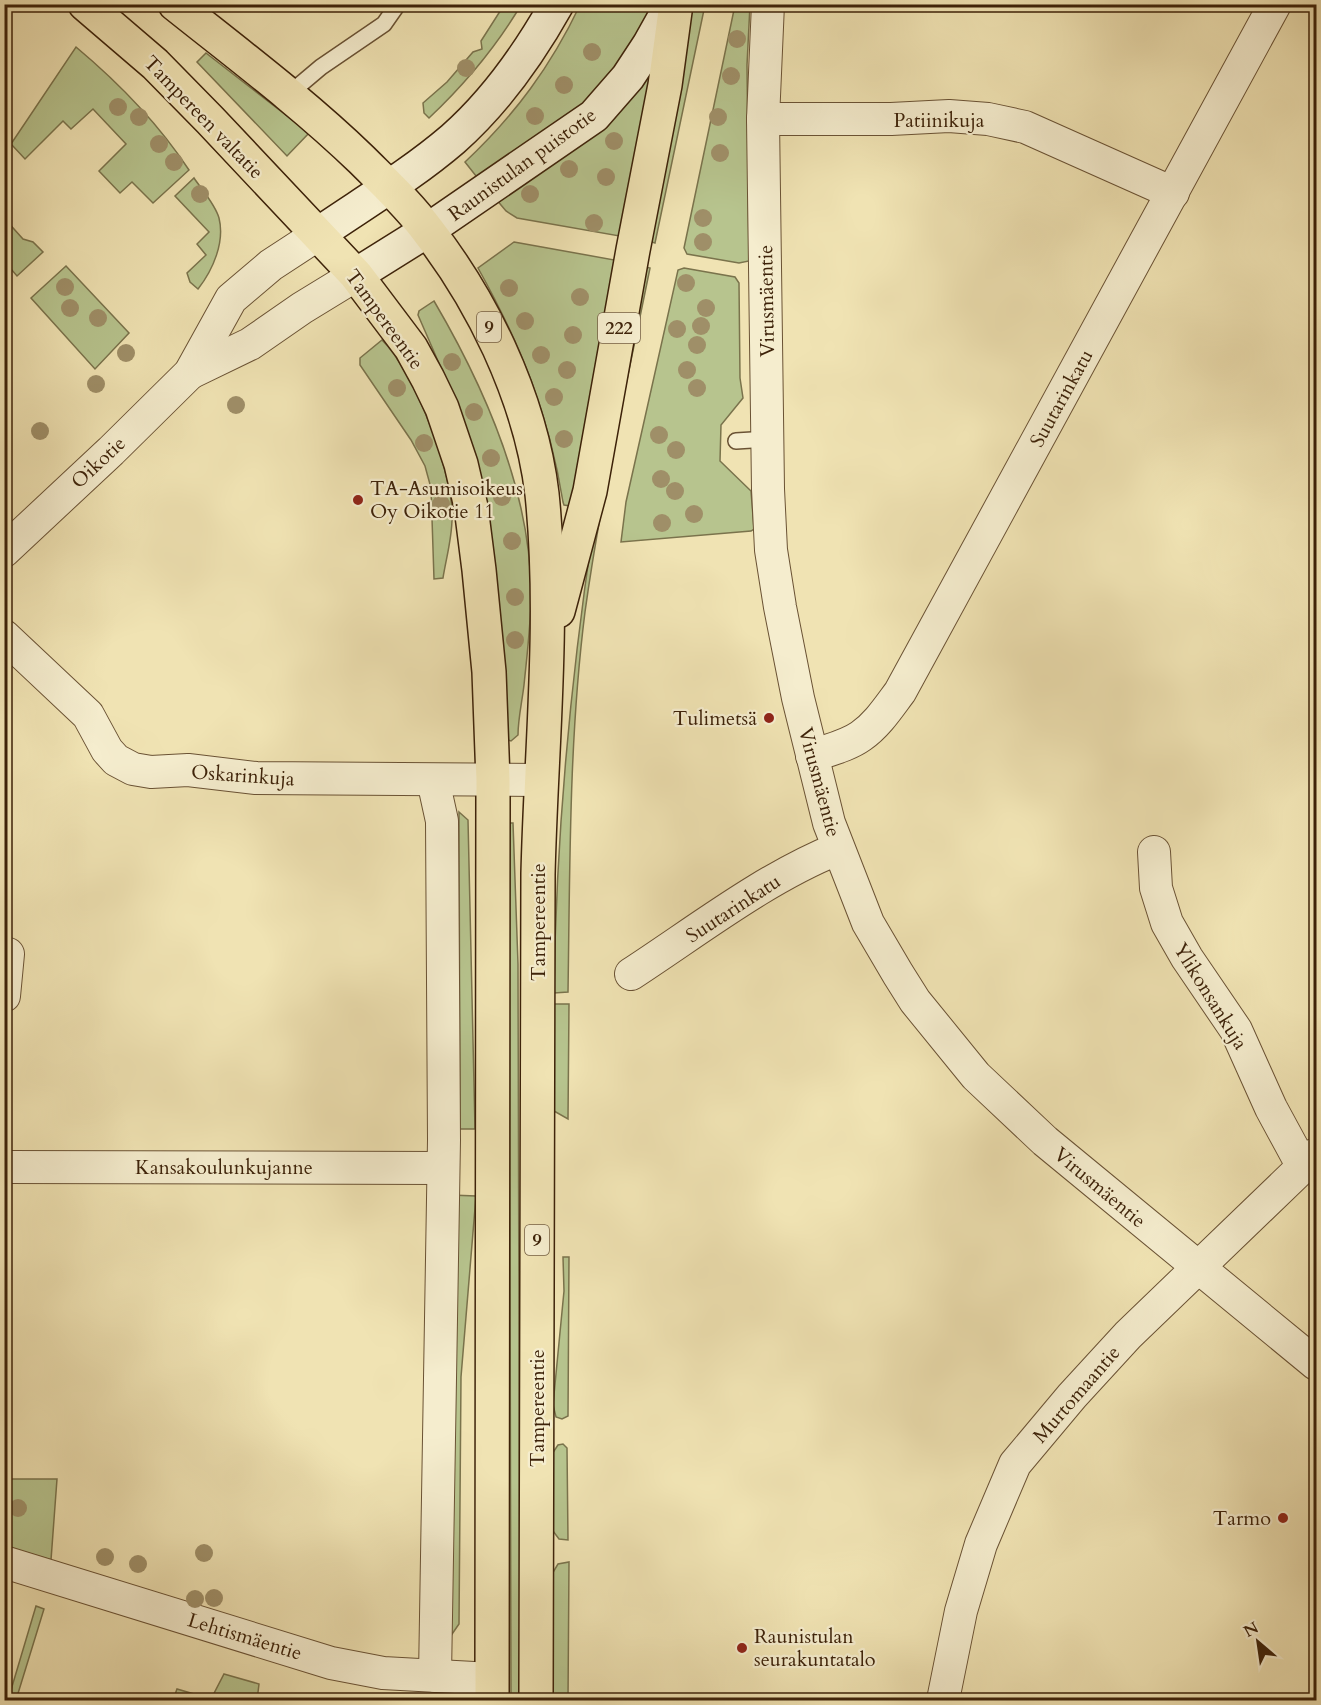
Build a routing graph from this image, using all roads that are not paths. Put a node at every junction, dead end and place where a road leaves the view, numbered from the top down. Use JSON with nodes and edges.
{"nodes":[{"id":1,"x":85,"y":4,"type":"edge"},
{"id":2,"x":175,"y":4,"type":"edge"},
{"id":3,"x":398,"y":4,"type":"edge"},
{"id":4,"x":557,"y":4,"type":"edge"},
{"id":5,"x":674,"y":4,"type":"edge"},
{"id":6,"x":768,"y":4,"type":"edge"},
{"id":7,"x":1275,"y":4,"type":"edge"},
{"id":8,"x":289,"y":94,"type":"junction"},
{"id":9,"x":763,"y":119,"type":"junction"},
{"id":10,"x":389,"y":186,"type":"junction"},
{"id":11,"x":1173,"y":193,"type":"junction"},
{"id":12,"x":428,"y":230,"type":"junction"},
{"id":13,"x":317,"y":235,"type":"junction"},
{"id":14,"x":356,"y":275,"type":"junction"},
{"id":15,"x":190,"y":373,"type":"junction"},
{"id":16,"x":768,"y":439,"type":"junction"},
{"id":17,"x":736,"y":441,"type":"dead end"},
{"id":18,"x":4,"y":551,"type":"edge"},
{"id":19,"x":4,"y":636,"type":"edge"},
{"id":20,"x":549,"y":648,"type":"junction"},
{"id":21,"x":812,"y":756,"type":"junction"},
{"id":22,"x":433,"y":780,"type":"junction"},
{"id":23,"x":492,"y":780,"type":"junction"},
{"id":24,"x":540,"y":780,"type":"junction"},
{"id":25,"x":837,"y":849,"type":"junction"},
{"id":26,"x":1154,"y":852,"type":"dead end"},
{"id":27,"x":8,"y":954,"type":"dead end"},
{"id":28,"x":632,"y":974,"type":"dead end"},
{"id":29,"x":4,"y":996,"type":"edge"},
{"id":30,"x":1310,"y":1160,"type":"edge"},
{"id":31,"x":4,"y":1167,"type":"edge"},
{"id":32,"x":443,"y":1168,"type":"junction"},
{"id":33,"x":1198,"y":1268,"type":"junction"},
{"id":34,"x":1317,"y":1364,"type":"edge"},
{"id":35,"x":4,"y":1562,"type":"edge"},
{"id":36,"x":435,"y":1676,"type":"junction"},
{"id":37,"x":492,"y":1690,"type":"edge"},
{"id":38,"x":536,"y":1701,"type":"edge"},
{"id":39,"x":943,"y":1701,"type":"edge"}],
"edges":[{"from":1,"to":13,"type":"highway","name":"Tampereen valtatie"},
{"from":2,"to":8,"type":"highway","number":"9"},
{"from":3,"to":8,"type":"lane"},
{"from":4,"to":10,"type":"main road"},
{"from":5,"to":12,"type":"main road","name":"Raunistulan puistotie","number":"222"},
{"from":5,"to":20,"type":"highway","number":"222"},
{"from":6,"to":9,"type":"street","name":"Virusmäentie"},
{"from":7,"to":11,"type":"street","name":"Suutarinkatu"},
{"from":8,"to":10,"type":"highway","number":"9"},
{"from":9,"to":11,"type":"street","name":"Patiinikuja"},
{"from":9,"to":16,"type":"street","name":"Virusmäentie"},
{"from":10,"to":12,"type":"highway","name":"Tampereentie","number":"9"},
{"from":10,"to":13,"type":"main road"},
{"from":11,"to":21,"type":"street","name":"Suutarinkatu"},
{"from":12,"to":14,"type":"main road","name":"Raunistulan puistotie"},
{"from":12,"to":20,"type":"highway","name":"Tampereentie","number":"9"},
{"from":13,"to":14,"type":"highway","name":"Tampereentie"},
{"from":13,"to":15,"type":"street","name":"Oikotie"},
{"from":14,"to":15,"type":"street","name":"Oikotie"},
{"from":14,"to":23,"type":"highway","name":"Tampereentie"},
{"from":15,"to":18,"type":"street","name":"Oikotie"},
{"from":16,"to":17,"type":"lane"},
{"from":16,"to":21,"type":"street","name":"Virusmäentie"},
{"from":19,"to":22,"type":"street","name":"Oskarinkuja"},
{"from":20,"to":24,"type":"highway","name":"Tampereentie","number":"9"},
{"from":21,"to":25,"type":"street","name":"Virusmäentie"},
{"from":22,"to":23,"type":"street","name":"Oskarinkuja"},
{"from":22,"to":32,"type":"street"},
{"from":23,"to":24,"type":"street","name":"Oskarinkuja"},
{"from":23,"to":37,"type":"highway","name":"Tampereentie"},
{"from":24,"to":38,"type":"highway","name":"Tampereentie","number":"9"},
{"from":25,"to":28,"type":"street","name":"Suutarinkatu"},
{"from":25,"to":33,"type":"street","name":"Virusmäentie"},
{"from":26,"to":30,"type":"street","name":"Ylikonsankuja"},
{"from":27,"to":29,"type":"street"},
{"from":30,"to":33,"type":"street","name":"Murtomaantie"},
{"from":31,"to":32,"type":"street","name":"Kansakoulunkujanne"},
{"from":32,"to":36,"type":"street"},
{"from":33,"to":34,"type":"street","name":"Virusmäentie"},
{"from":33,"to":39,"type":"street","name":"Murtomaantie"},
{"from":35,"to":36,"type":"street","name":"Lehtismäentie"},
{"from":36,"to":37,"type":"street","name":"Lehtismäentie"}]}
